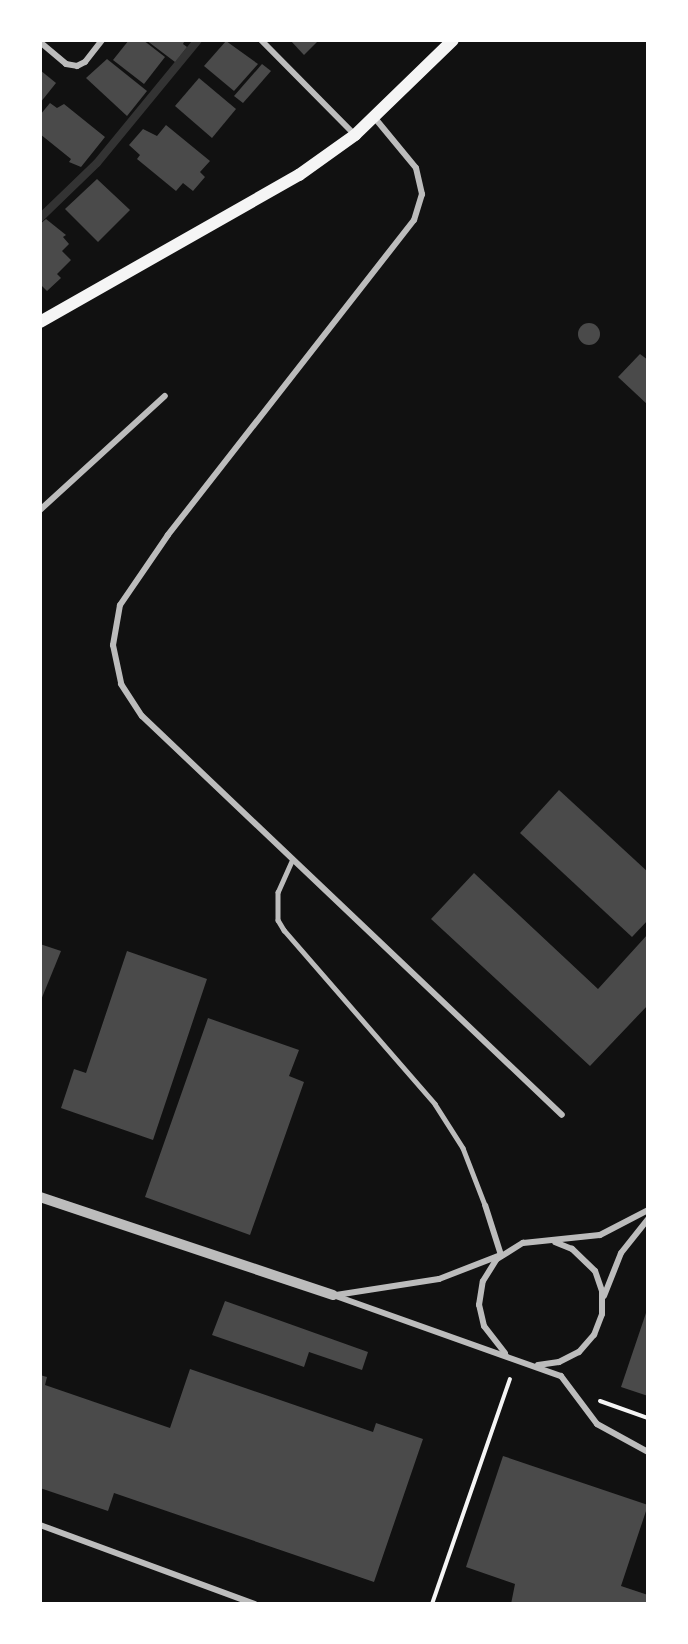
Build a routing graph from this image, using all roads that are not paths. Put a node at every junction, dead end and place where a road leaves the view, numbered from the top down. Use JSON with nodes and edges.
{"nodes":[{"id":1,"x":102,"y":40,"type":"edge"},
{"id":2,"x":261,"y":40,"type":"edge"},
{"id":3,"x":453,"y":40,"type":"edge"},
{"id":4,"x":40,"y":42,"type":"edge"},
{"id":5,"x":374,"y":117,"type":"junction"},
{"id":6,"x":355,"y":135,"type":"junction"},
{"id":7,"x":40,"y":322,"type":"edge"},
{"id":8,"x":165,"y":396,"type":"dead end"},
{"id":9,"x":40,"y":510,"type":"edge"},
{"id":10,"x":293,"y":859,"type":"junction"},
{"id":11,"x":562,"y":1115,"type":"dead end"},
{"id":12,"x":40,"y":1197,"type":"edge"},
{"id":13,"x":485,"y":1205,"type":"joint"},
{"id":14,"x":648,"y":1210,"type":"edge"},
{"id":15,"x":648,"y":1219,"type":"edge"},
{"id":16,"x":548,"y":1241,"type":"junction"},
{"id":17,"x":501,"y":1255,"type":"junction"},
{"id":18,"x":333,"y":1295,"type":"junction"},
{"id":19,"x":603,"y":1299,"type":"junction"},
{"id":20,"x":508,"y":1355,"type":"junction"},
{"id":21,"x":537,"y":1365,"type":"junction"},
{"id":22,"x":648,"y":1452,"type":"edge"},
{"id":23,"x":40,"y":1525,"type":"edge"},
{"id":24,"x":255,"y":1604,"type":"edge"}],
"edges":[{"from":1,"to":4,"type":"street"},
{"from":2,"to":6,"type":"street"},
{"from":3,"to":5,"type":"main road"},
{"from":5,"to":6,"type":"main road"},
{"from":5,"to":10,"type":"street"},
{"from":6,"to":7,"type":"main road"},
{"from":8,"to":9,"type":"street"},
{"from":10,"to":11,"type":"street"},
{"from":10,"to":13,"type":"lane"},
{"from":12,"to":18,"type":"street"},
{"from":13,"to":17,"type":"street"},
{"from":14,"to":16,"type":"street"},
{"from":15,"to":19,"type":"street"},
{"from":16,"to":17,"type":"street"},
{"from":16,"to":19,"type":"street"},
{"from":17,"to":18,"type":"street"},
{"from":17,"to":20,"type":"street"},
{"from":18,"to":20,"type":"street"},
{"from":19,"to":21,"type":"street"},
{"from":20,"to":21,"type":"street"},
{"from":21,"to":22,"type":"street"},
{"from":23,"to":24,"type":"street"}]}
